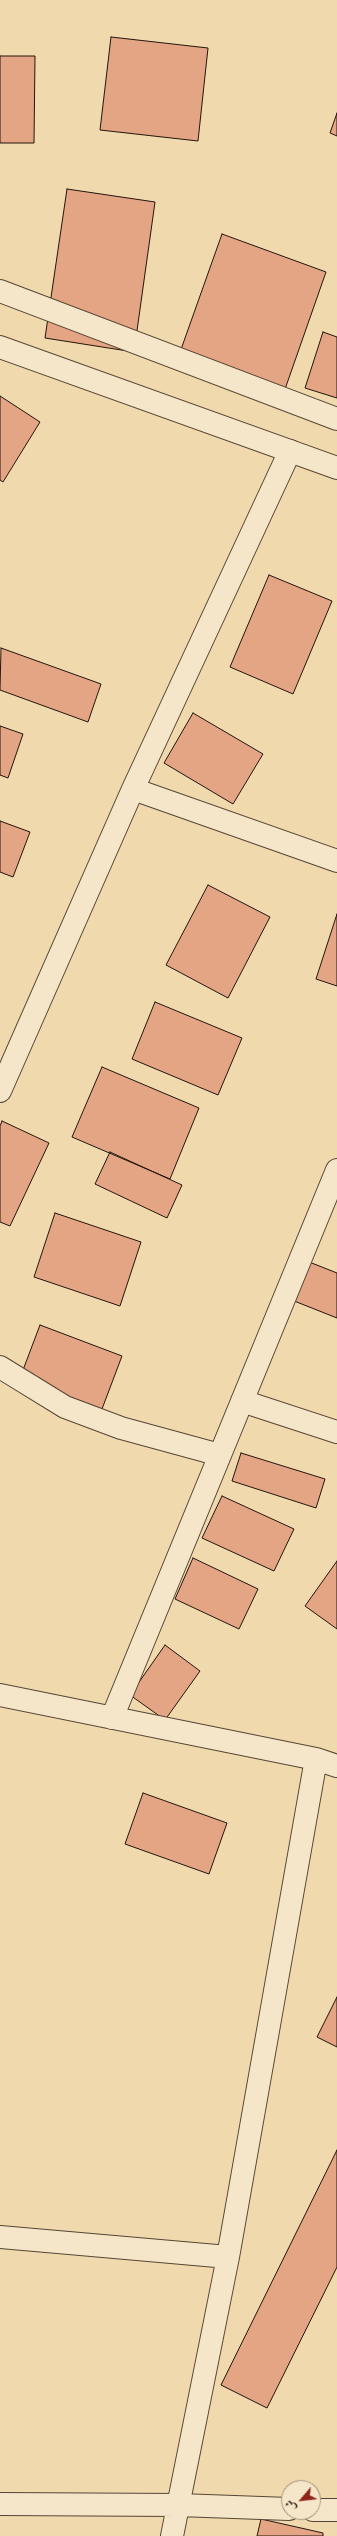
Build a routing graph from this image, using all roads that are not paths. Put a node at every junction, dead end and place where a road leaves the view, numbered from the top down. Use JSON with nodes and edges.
{"nodes":[{"id":1,"x":0,"y":291,"type":"edge"},
{"id":2,"x":0,"y":347,"type":"edge"},
{"id":3,"x":337,"y":419,"type":"edge"},
{"id":4,"x":290,"y":451,"type":"junction"},
{"id":5,"x":337,"y":468,"type":"edge"},
{"id":6,"x":133,"y":789,"type":"junction"},
{"id":7,"x":337,"y":861,"type":"edge"},
{"id":8,"x":0,"y":1091,"type":"edge"},
{"id":9,"x":337,"y":1170,"type":"edge"},
{"id":10,"x":0,"y":1367,"type":"edge"},
{"id":11,"x":242,"y":1401,"type":"junction"},
{"id":12,"x":337,"y":1432,"type":"edge"},
{"id":13,"x":220,"y":1455,"type":"junction"},
{"id":14,"x":0,"y":1696,"type":"edge"},
{"id":15,"x":112,"y":1718,"type":"junction"},
{"id":16,"x":316,"y":1759,"type":"junction"},
{"id":17,"x":337,"y":1766,"type":"edge"},
{"id":18,"x":0,"y":2237,"type":"edge"},
{"id":19,"x":228,"y":2257,"type":"junction"},
{"id":20,"x":0,"y":2504,"type":"edge"},
{"id":21,"x":179,"y":2505,"type":"junction"},
{"id":22,"x":281,"y":2509,"type":"edge"},
{"id":23,"x":321,"y":2510,"type":"edge"},
{"id":24,"x":337,"y":2510,"type":"edge"},
{"id":25,"x":172,"y":2536,"type":"edge"}],
"edges":[{"from":1,"to":3,"type":"street"},
{"from":2,"to":4,"type":"street"},
{"from":4,"to":5,"type":"street"},
{"from":4,"to":6,"type":"street"},
{"from":6,"to":7,"type":"street"},
{"from":6,"to":8,"type":"street"},
{"from":9,"to":11,"type":"street"},
{"from":10,"to":13,"type":"street"},
{"from":11,"to":12,"type":"street"},
{"from":11,"to":13,"type":"street"},
{"from":13,"to":15,"type":"street"},
{"from":14,"to":15,"type":"street"},
{"from":15,"to":16,"type":"street"},
{"from":16,"to":17,"type":"street"},
{"from":16,"to":19,"type":"street"},
{"from":18,"to":19,"type":"street"},
{"from":19,"to":21,"type":"street"},
{"from":20,"to":21,"type":"street"},
{"from":21,"to":22,"type":"street"},
{"from":21,"to":25,"type":"street"},
{"from":23,"to":24,"type":"street"}]}
